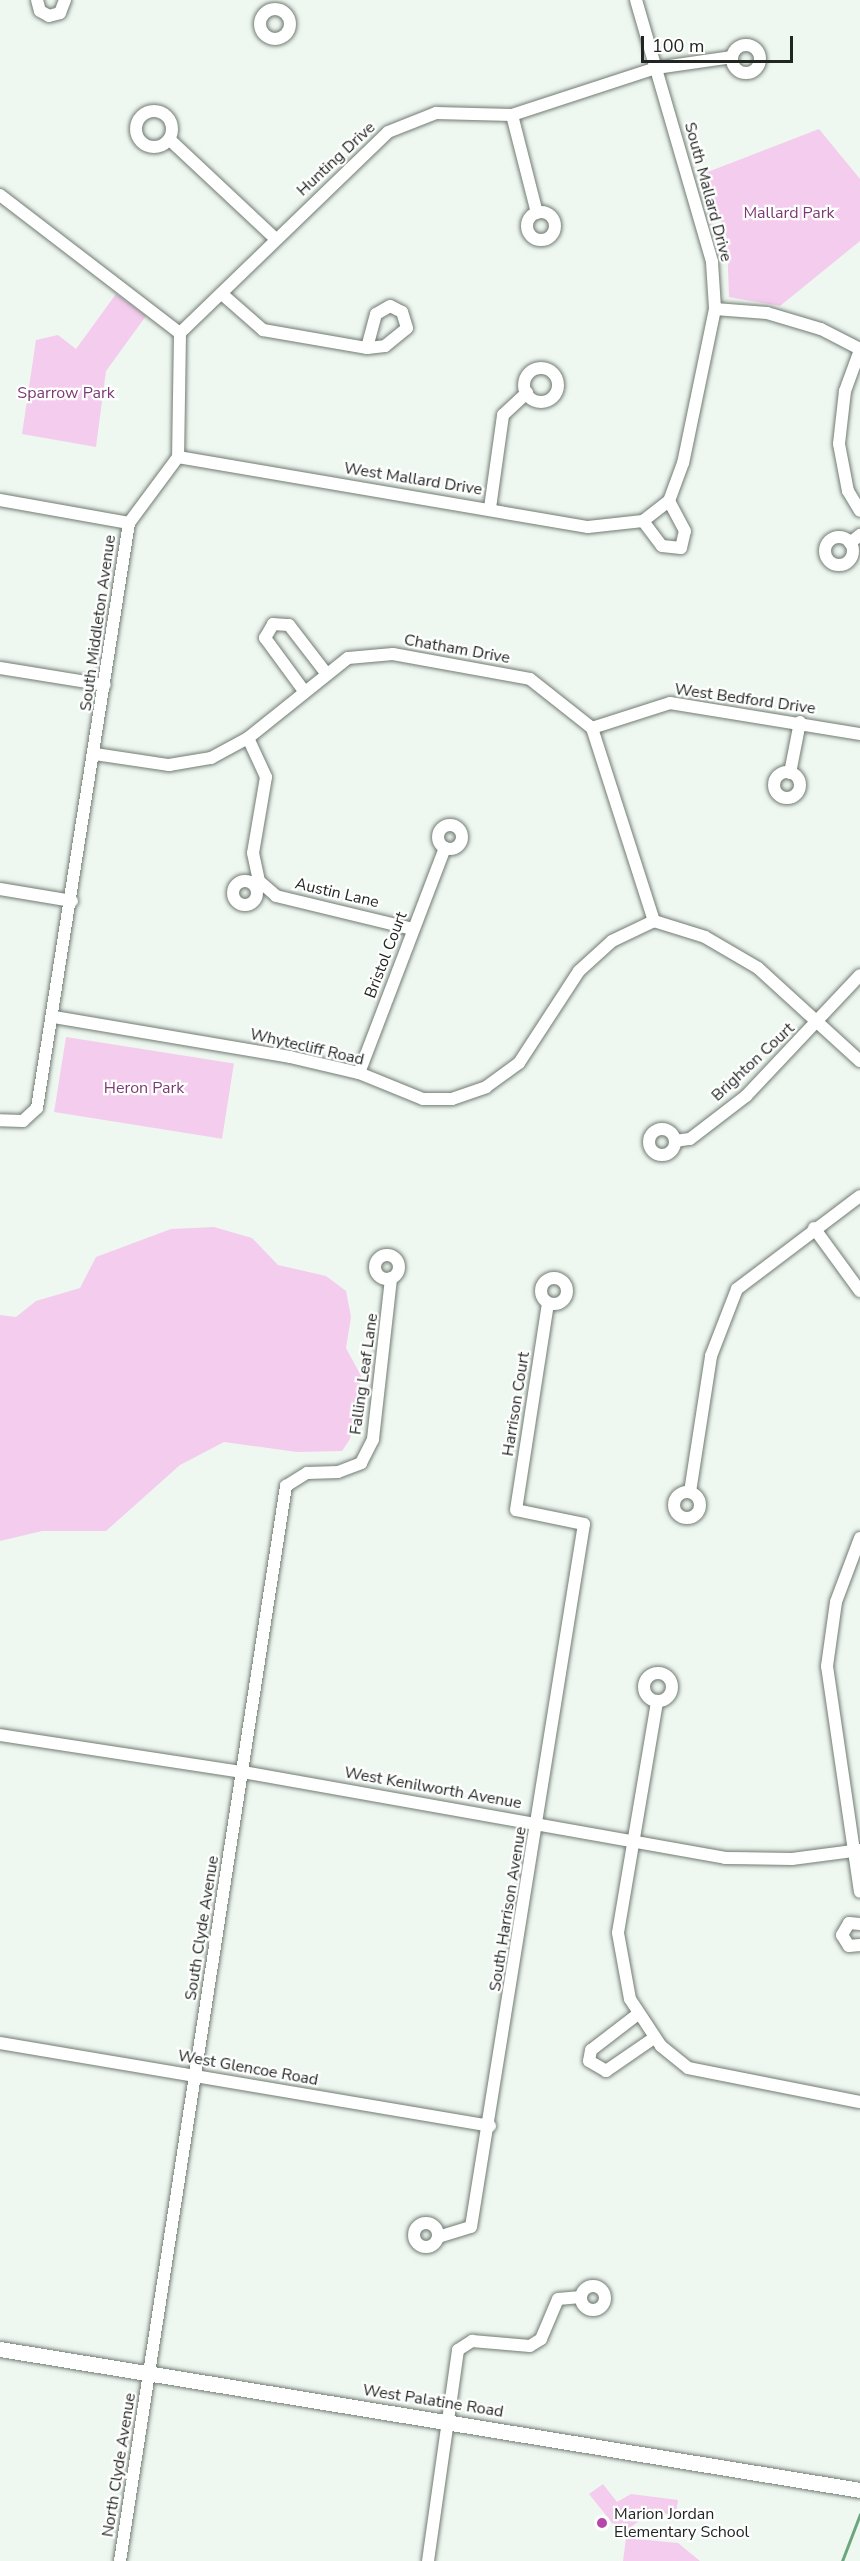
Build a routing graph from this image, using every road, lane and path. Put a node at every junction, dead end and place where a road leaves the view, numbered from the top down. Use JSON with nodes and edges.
{"nodes":[{"id":1,"x":37,"y":0,"type":"edge"},
{"id":2,"x":64,"y":0,"type":"edge"},
{"id":3,"x":636,"y":0,"type":"edge"},
{"id":4,"x":732,"y":57,"type":"dead end"},
{"id":5,"x":656,"y":68,"type":"junction"},
{"id":6,"x":512,"y":115,"type":"junction"},
{"id":7,"x":169,"y":139,"type":"dead end"},
{"id":8,"x":0,"y":195,"type":"edge"},
{"id":9,"x":537,"y":213,"type":"dead end"},
{"id":10,"x":276,"y":238,"type":"junction"},
{"id":11,"x":222,"y":294,"type":"junction"},
{"id":12,"x":715,"y":309,"type":"junction"},
{"id":13,"x":180,"y":333,"type":"junction"},
{"id":14,"x":367,"y":348,"type":"dead end"},
{"id":15,"x":860,"y":349,"type":"edge"},
{"id":16,"x":527,"y":393,"type":"dead end"},
{"id":17,"x":178,"y":457,"type":"junction"},
{"id":18,"x":0,"y":500,"type":"edge"},
{"id":19,"x":669,"y":501,"type":"junction"},
{"id":20,"x":490,"y":508,"type":"junction"},
{"id":21,"x":860,"y":511,"type":"edge"},
{"id":22,"x":643,"y":520,"type":"junction"},
{"id":23,"x":129,"y":523,"type":"junction"},
{"id":24,"x":0,"y":668,"type":"edge"},
{"id":25,"x":326,"y":672,"type":"junction"},
{"id":26,"x":105,"y":686,"type":"junction"},
{"id":27,"x":304,"y":690,"type":"junction"},
{"id":28,"x":800,"y":722,"type":"junction"},
{"id":29,"x":592,"y":728,"type":"junction"},
{"id":30,"x":860,"y":734,"type":"edge"},
{"id":31,"x":248,"y":738,"type":"junction"},
{"id":32,"x":95,"y":754,"type":"junction"},
{"id":33,"x":790,"y":773,"type":"dead end"},
{"id":34,"x":445,"y":848,"type":"dead end"},
{"id":35,"x":0,"y":889,"type":"edge"},
{"id":36,"x":72,"y":901,"type":"junction"},
{"id":37,"x":654,"y":921,"type":"junction"},
{"id":38,"x":412,"y":929,"type":"junction"},
{"id":39,"x":860,"y":975,"type":"edge"},
{"id":40,"x":54,"y":1017,"type":"junction"},
{"id":41,"x":821,"y":1020,"type":"junction"},
{"id":42,"x":860,"y":1061,"type":"edge"},
{"id":43,"x":359,"y":1073,"type":"junction"},
{"id":44,"x":0,"y":1120,"type":"edge"},
{"id":45,"x":675,"y":1141,"type":"dead end"},
{"id":46,"x":860,"y":1196,"type":"edge"},
{"id":47,"x":814,"y":1228,"type":"junction"},
{"id":48,"x":392,"y":1278,"type":"dead end"},
{"id":49,"x":860,"y":1291,"type":"edge"},
{"id":50,"x":548,"y":1303,"type":"dead end"},
{"id":51,"x":286,"y":1486,"type":"joint"},
{"id":52,"x":690,"y":1492,"type":"dead end"},
{"id":53,"x":516,"y":1510,"type":"joint"},
{"id":54,"x":860,"y":1538,"type":"edge"},
{"id":55,"x":657,"y":1701,"type":"dead end"},
{"id":56,"x":0,"y":1735,"type":"edge"},
{"id":57,"x":243,"y":1772,"type":"junction"},
{"id":58,"x":538,"y":1824,"type":"junction"},
{"id":59,"x":634,"y":1844,"type":"junction"},
{"id":60,"x":857,"y":1850,"type":"edge"},
{"id":61,"x":860,"y":1892,"type":"edge"},
{"id":62,"x":859,"y":1922,"type":"edge"},
{"id":63,"x":860,"y":1945,"type":"edge"},
{"id":64,"x":638,"y":2014,"type":"junction"},
{"id":65,"x":654,"y":2038,"type":"junction"},
{"id":66,"x":0,"y":2043,"type":"edge"},
{"id":67,"x":196,"y":2075,"type":"junction"},
{"id":68,"x":860,"y":2102,"type":"edge"},
{"id":69,"x":490,"y":2126,"type":"junction"},
{"id":70,"x":438,"y":2237,"type":"dead end"},
{"id":71,"x":581,"y":2297,"type":"dead end"},
{"id":72,"x":0,"y":2349,"type":"edge"},
{"id":73,"x":150,"y":2374,"type":"junction"},
{"id":74,"x":448,"y":2422,"type":"junction"},
{"id":75,"x":860,"y":2490,"type":"edge"},
{"id":76,"x":120,"y":2561,"type":"edge"},
{"id":77,"x":428,"y":2561,"type":"edge"}],
"edges":[{"from":1,"to":2,"type":"street"},
{"from":3,"to":5,"type":"street","name":"South Mallard Drive"},
{"from":4,"to":5,"type":"street","name":"Hunting Drive"},
{"from":5,"to":6,"type":"street","name":"Hunting Drive"},
{"from":5,"to":12,"type":"street","name":"South Mallard Drive"},
{"from":6,"to":9,"type":"street"},
{"from":6,"to":10,"type":"street","name":"Hunting Drive"},
{"from":7,"to":10,"type":"street"},
{"from":8,"to":13,"type":"street"},
{"from":10,"to":11,"type":"street","name":"Hunting Drive"},
{"from":11,"to":13,"type":"street","name":"Hunting Drive"},
{"from":11,"to":14,"type":"street"},
{"from":12,"to":15,"type":"street"},
{"from":12,"to":19,"type":"street","name":"South Mallard Drive"},
{"from":13,"to":17,"type":"street"},
{"from":15,"to":21,"type":"street"},
{"from":16,"to":20,"type":"street"},
{"from":17,"to":20,"type":"street","name":"West Mallard Drive"},
{"from":17,"to":23,"type":"street","name":"South Middleton Avenue"},
{"from":18,"to":23,"type":"street"},
{"from":19,"to":22,"type":"street","name":"West Mallard Drive"},
{"from":19,"to":22,"type":"street"},
{"from":20,"to":22,"type":"street","name":"West Mallard Drive"},
{"from":23,"to":26,"type":"street","name":"South Middleton Avenue"},
{"from":24,"to":26,"type":"street"},
{"from":25,"to":27,"type":"street","name":"Chatham Drive"},
{"from":25,"to":27,"type":"street"},
{"from":25,"to":29,"type":"street","name":"Chatham Drive"},
{"from":26,"to":32,"type":"street","name":"South Middleton Avenue"},
{"from":27,"to":31,"type":"street","name":"Chatham Drive"},
{"from":28,"to":29,"type":"street","name":"West Bedford Drive"},
{"from":28,"to":30,"type":"street","name":"West Bedford Drive"},
{"from":28,"to":33,"type":"street"},
{"from":29,"to":37,"type":"street"},
{"from":31,"to":32,"type":"street","name":"Chatham Drive"},
{"from":31,"to":38,"type":"street","name":"Austin Lane"},
{"from":32,"to":36,"type":"street","name":"South Middleton Avenue"},
{"from":34,"to":38,"type":"street","name":"Bristol Court"},
{"from":35,"to":36,"type":"street"},
{"from":36,"to":40,"type":"street","name":"South Middleton Avenue"},
{"from":37,"to":41,"type":"street"},
{"from":37,"to":43,"type":"street","name":"Whytecliff Road"},
{"from":38,"to":43,"type":"street","name":"Bristol Court"},
{"from":39,"to":41,"type":"street","name":"Brighton Court"},
{"from":40,"to":43,"type":"street","name":"Whytecliff Road"},
{"from":40,"to":44,"type":"street","name":"South Middleton Avenue"},
{"from":41,"to":42,"type":"street"},
{"from":41,"to":45,"type":"street","name":"Brighton Court"},
{"from":46,"to":47,"type":"street"},
{"from":47,"to":49,"type":"street"},
{"from":47,"to":52,"type":"street"},
{"from":48,"to":51,"type":"street","name":"Falling Leaf Lane"},
{"from":50,"to":53,"type":"street","name":"Harrison Court"},
{"from":51,"to":57,"type":"street","name":"South Clyde Avenue"},
{"from":53,"to":58,"type":"street","name":"South Harrison Avenue"},
{"from":54,"to":60,"type":"street"},
{"from":55,"to":59,"type":"street"},
{"from":56,"to":57,"type":"street","name":"West Kenilworth Avenue"},
{"from":57,"to":58,"type":"street","name":"West Kenilworth Avenue"},
{"from":57,"to":67,"type":"street","name":"South Clyde Avenue"},
{"from":58,"to":59,"type":"street","name":"West Kenilworth Avenue"},
{"from":58,"to":69,"type":"street","name":"South Harrison Avenue"},
{"from":59,"to":60,"type":"street","name":"West Kenilworth Avenue"},
{"from":59,"to":64,"type":"street"},
{"from":60,"to":61,"type":"street"},
{"from":62,"to":63,"type":"street"},
{"from":64,"to":65,"type":"street"},
{"from":64,"to":65,"type":"street"},
{"from":65,"to":68,"type":"street"},
{"from":66,"to":67,"type":"street","name":"West Glencoe Road"},
{"from":67,"to":69,"type":"street","name":"West Glencoe Road"},
{"from":67,"to":73,"type":"street","name":"South Clyde Avenue"},
{"from":69,"to":70,"type":"street","name":"South Harrison Avenue"},
{"from":71,"to":74,"type":"street"},
{"from":72,"to":73,"type":"main road","name":"West Palatine Road"},
{"from":73,"to":74,"type":"main road","name":"West Palatine Road"},
{"from":73,"to":76,"type":"street","name":"North Clyde Avenue"},
{"from":74,"to":75,"type":"main road","name":"West Palatine Road"},
{"from":74,"to":77,"type":"street"}]}
